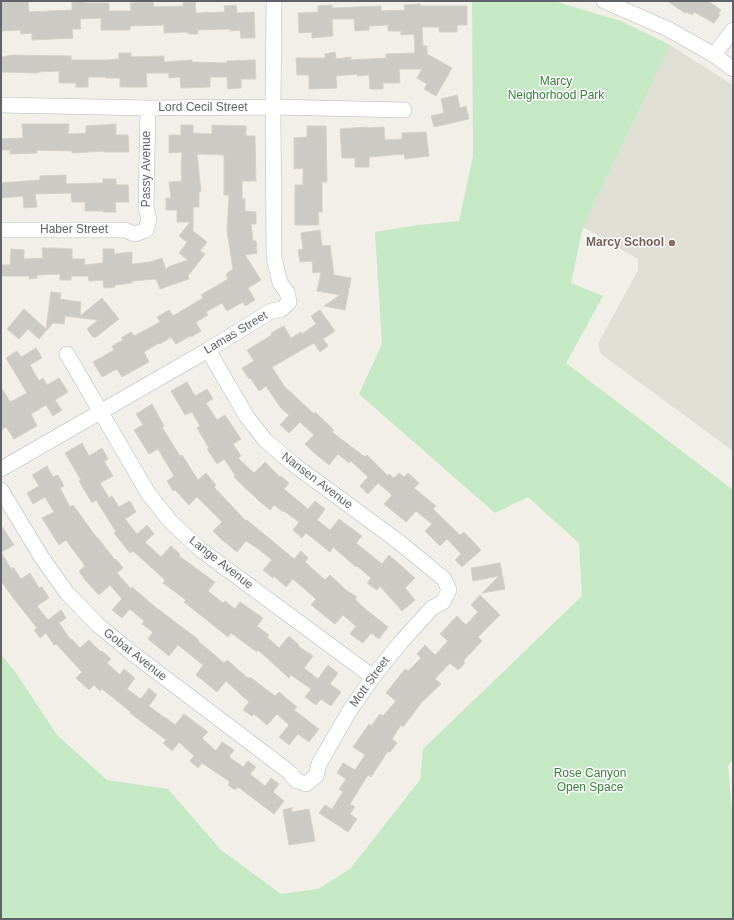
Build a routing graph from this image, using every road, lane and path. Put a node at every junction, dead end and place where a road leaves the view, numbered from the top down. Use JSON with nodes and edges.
{"nodes":[{"id":1,"x":274,"y":1,"type":"edge"},
{"id":2,"x":607,"y":1,"type":"edge"},
{"id":3,"x":733,"y":30,"type":"edge"},
{"id":4,"x":714,"y":55,"type":"junction"},
{"id":5,"x":733,"y":70,"type":"edge"},
{"id":6,"x":1,"y":105,"type":"edge"},
{"id":7,"x":273,"y":107,"type":"junction"},
{"id":8,"x":148,"y":108,"type":"junction"},
{"id":9,"x":404,"y":110,"type":"dead end"},
{"id":10,"x":1,"y":230,"type":"edge"},
{"id":11,"x":146,"y":230,"type":"joint"},
{"id":12,"x":208,"y":350,"type":"junction"},
{"id":13,"x":67,"y":354,"type":"dead end"},
{"id":14,"x":99,"y":412,"type":"junction"},
{"id":15,"x":1,"y":469,"type":"edge"},
{"id":16,"x":1,"y":490,"type":"edge"},
{"id":17,"x":448,"y":590,"type":"joint"},
{"id":18,"x":373,"y":678,"type":"junction"},
{"id":19,"x":306,"y":784,"type":"joint"}],
"edges":[{"from":1,"to":7,"type":"street","name":"Lamas Street"},
{"from":2,"to":4,"type":"street"},
{"from":3,"to":4,"type":"street"},
{"from":4,"to":5,"type":"street"},
{"from":6,"to":8,"type":"street","name":"Lord Cecil Street"},
{"from":7,"to":8,"type":"street","name":"Lord Cecil Street"},
{"from":7,"to":9,"type":"street","name":"Lord Cecil Street"},
{"from":7,"to":12,"type":"street","name":"Lamas Street"},
{"from":8,"to":11,"type":"street","name":"Passy Avenue"},
{"from":10,"to":11,"type":"street","name":"Haber Street"},
{"from":12,"to":14,"type":"street","name":"Lamas Street"},
{"from":12,"to":17,"type":"street","name":"Nansen Avenue"},
{"from":13,"to":14,"type":"street","name":"Lange Avenue"},
{"from":14,"to":15,"type":"street","name":"Lamas Street"},
{"from":14,"to":18,"type":"street","name":"Lange Avenue"},
{"from":16,"to":19,"type":"street","name":"Gobat Avenue"},
{"from":17,"to":18,"type":"street","name":"Mott Street"},
{"from":18,"to":19,"type":"street","name":"Mott Street"}]}
